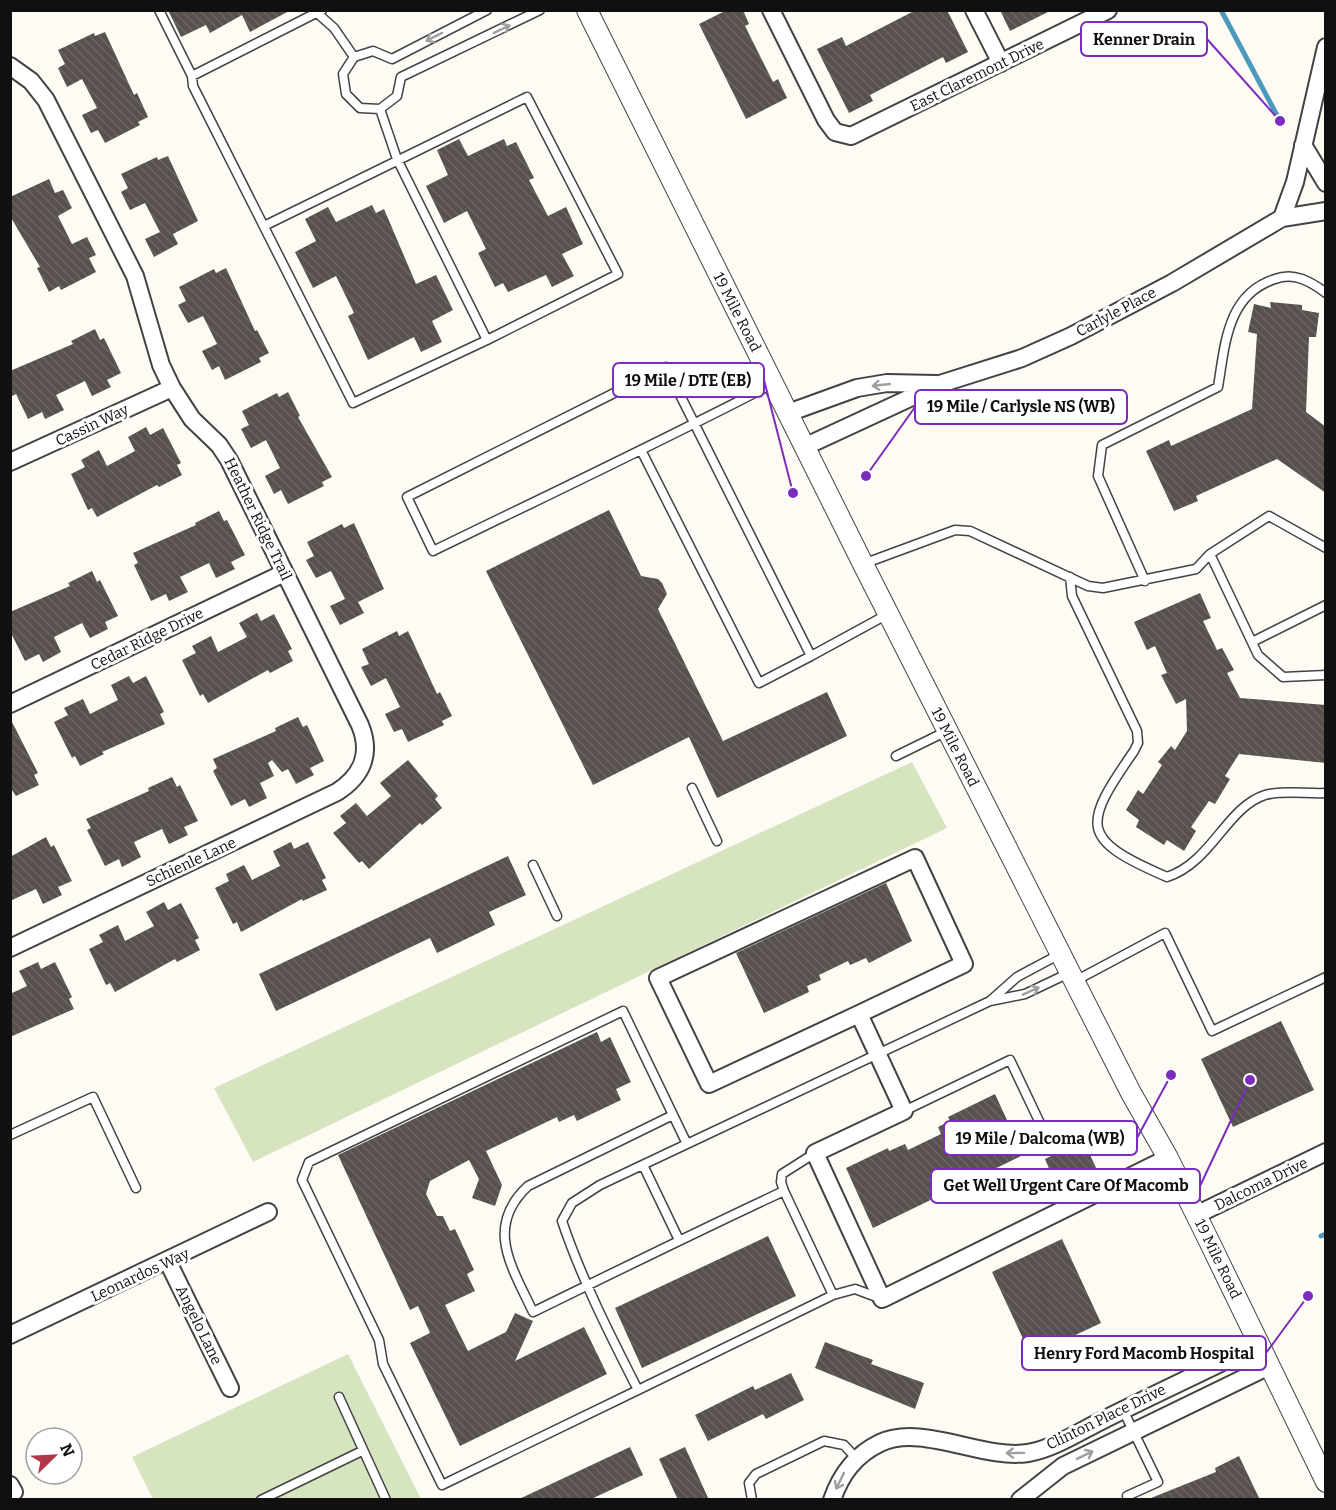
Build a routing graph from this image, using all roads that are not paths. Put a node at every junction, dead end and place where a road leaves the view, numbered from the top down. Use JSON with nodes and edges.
{"nodes":[{"id":1,"x":159,"y":10,"type":"edge"},
{"id":2,"x":487,"y":10,"type":"edge"},
{"id":3,"x":540,"y":10,"type":"edge"},
{"id":4,"x":587,"y":10,"type":"edge"},
{"id":5,"x":771,"y":10,"type":"edge"},
{"id":6,"x":974,"y":10,"type":"edge"},
{"id":7,"x":1108,"y":10,"type":"edge"},
{"id":8,"x":318,"y":12,"type":"edge"},
{"id":9,"x":1326,"y":47,"type":"edge"},
{"id":10,"x":354,"y":57,"type":"junction"},
{"id":11,"x":1001,"y":63,"type":"junction"},
{"id":12,"x":10,"y":66,"type":"edge"},
{"id":13,"x":192,"y":76,"type":"junction"},
{"id":14,"x":380,"y":109,"type":"junction"},
{"id":15,"x":1303,"y":146,"type":"junction"},
{"id":16,"x":397,"y":159,"type":"junction"},
{"id":17,"x":1326,"y":183,"type":"edge"},
{"id":18,"x":1326,"y":212,"type":"edge"},
{"id":19,"x":1282,"y":218,"type":"junction"},
{"id":20,"x":264,"y":226,"type":"junction"},
{"id":21,"x":1326,"y":293,"type":"edge"},
{"id":22,"x":487,"y":340,"type":"junction"},
{"id":23,"x":773,"y":384,"type":"junction"},
{"id":24,"x":940,"y":384,"type":"junction"},
{"id":25,"x":172,"y":388,"type":"junction"},
{"id":26,"x":788,"y":413,"type":"junction"},
{"id":27,"x":695,"y":423,"type":"junction"},
{"id":28,"x":804,"y":447,"type":"junction"},
{"id":29,"x":641,"y":450,"type":"junction"},
{"id":30,"x":10,"y":462,"type":"edge"},
{"id":31,"x":1326,"y":548,"type":"edge"},
{"id":32,"x":1210,"y":554,"type":"junction"},
{"id":33,"x":862,"y":564,"type":"junction"},
{"id":34,"x":284,"y":573,"type":"junction"},
{"id":35,"x":1070,"y":577,"type":"junction"},
{"id":36,"x":1145,"y":580,"type":"junction"},
{"id":37,"x":1326,"y":605,"type":"edge"},
{"id":38,"x":888,"y":614,"type":"junction"},
{"id":39,"x":1252,"y":642,"type":"junction"},
{"id":40,"x":811,"y":656,"type":"junction"},
{"id":41,"x":1326,"y":675,"type":"edge"},
{"id":42,"x":10,"y":704,"type":"edge"},
{"id":43,"x":947,"y":731,"type":"junction"},
{"id":44,"x":896,"y":756,"type":"dead end"},
{"id":45,"x":363,"y":765,"type":"joint"},
{"id":46,"x":692,"y":788,"type":"dead end"},
{"id":47,"x":1326,"y":793,"type":"edge"},
{"id":48,"x":717,"y":841,"type":"dead end"},
{"id":49,"x":533,"y":865,"type":"dead end"},
{"id":50,"x":557,"y":916,"type":"dead end"},
{"id":51,"x":10,"y":948,"type":"edge"},
{"id":52,"x":1060,"y":954,"type":"junction"},
{"id":53,"x":1072,"y":977,"type":"junction"},
{"id":54,"x":1326,"y":977,"type":"edge"},
{"id":55,"x":990,"y":1001,"type":"junction"},
{"id":56,"x":859,"y":1014,"type":"junction"},
{"id":57,"x":878,"y":1054,"type":"junction"},
{"id":58,"x":904,"y":1111,"type":"junction"},
{"id":59,"x":673,"y":1115,"type":"junction"},
{"id":60,"x":10,"y":1135,"type":"edge"},
{"id":61,"x":1048,"y":1140,"type":"dead end"},
{"id":62,"x":687,"y":1144,"type":"junction"},
{"id":63,"x":1326,"y":1152,"type":"edge"},
{"id":64,"x":815,"y":1153,"type":"junction"},
{"id":65,"x":1168,"y":1158,"type":"junction"},
{"id":66,"x":643,"y":1165,"type":"junction"},
{"id":67,"x":136,"y":1188,"type":"dead end"},
{"id":68,"x":784,"y":1191,"type":"junction"},
{"id":69,"x":268,"y":1212,"type":"dead end"},
{"id":70,"x":1196,"y":1215,"type":"junction"},
{"id":71,"x":679,"y":1240,"type":"junction"},
{"id":72,"x":168,"y":1262,"type":"junction"},
{"id":73,"x":588,"y":1285,"type":"junction"},
{"id":74,"x":833,"y":1295,"type":"junction"},
{"id":75,"x":882,"y":1299,"type":"junction"},
{"id":76,"x":10,"y":1335,"type":"edge"},
{"id":77,"x":1259,"y":1344,"type":"junction"},
{"id":78,"x":1269,"y":1366,"type":"junction"},
{"id":79,"x":230,"y":1388,"type":"dead end"},
{"id":80,"x":638,"y":1390,"type":"junction"},
{"id":81,"x":339,"y":1397,"type":"dead end"},
{"id":82,"x":1123,"y":1410,"type":"junction"},
{"id":83,"x":1134,"y":1432,"type":"junction"},
{"id":84,"x":362,"y":1451,"type":"junction"},
{"id":85,"x":856,"y":1458,"type":"junction"},
{"id":86,"x":1326,"y":1482,"type":"edge"},
{"id":87,"x":261,"y":1500,"type":"edge"},
{"id":88,"x":386,"y":1500,"type":"edge"},
{"id":89,"x":752,"y":1500,"type":"edge"},
{"id":90,"x":832,"y":1500,"type":"edge"},
{"id":91,"x":1020,"y":1500,"type":"edge"},
{"id":92,"x":1129,"y":1500,"type":"edge"}],
"edges":[{"from":1,"to":13,"type":"lane"},
{"from":2,"to":10,"type":"lane","one_way":true},
{"from":14,"to":3,"type":"lane","one_way":true},
{"from":4,"to":23,"type":"street","name":"19 Mile Road"},
{"from":5,"to":11,"type":"street","name":"East Claremont Drive"},
{"from":6,"to":11,"type":"street"},
{"from":7,"to":11,"type":"street","name":"East Claremont Drive"},
{"from":8,"to":10,"type":"lane"},
{"from":8,"to":13,"type":"lane"},
{"from":9,"to":15,"type":"street"},
{"from":10,"to":14,"type":"lane"},
{"from":12,"to":25,"type":"street","name":"Heather Ridge Trail"},
{"from":13,"to":20,"type":"lane"},
{"from":14,"to":16,"type":"lane"},
{"from":15,"to":17,"type":"street"},
{"from":15,"to":19,"type":"street"},
{"from":16,"to":20,"type":"lane"},
{"from":16,"to":22,"type":"lane"},
{"from":16,"to":22,"type":"lane"},
{"from":18,"to":19,"type":"street","name":"Carlyle Place"},
{"from":19,"to":24,"type":"street","name":"Carlyle Place"},
{"from":20,"to":22,"type":"lane"},
{"from":21,"to":36,"type":"lane"},
{"from":23,"to":26,"type":"street","name":"19 Mile Road"},
{"from":23,"to":27,"type":"lane"},
{"from":24,"to":26,"type":"street","name":"Carlyle Place","one_way":true},
{"from":24,"to":28,"type":"street","name":"Carlyle Place"},
{"from":25,"to":30,"type":"street","name":"Cassin Way"},
{"from":25,"to":34,"type":"street","name":"Heather Ridge Trail"},
{"from":26,"to":28,"type":"street","name":"19 Mile Road"},
{"from":27,"to":29,"type":"lane"},
{"from":27,"to":29,"type":"lane"},
{"from":27,"to":40,"type":"lane"},
{"from":28,"to":33,"type":"street","name":"19 Mile Road"},
{"from":29,"to":40,"type":"lane"},
{"from":31,"to":32,"type":"lane"},
{"from":32,"to":36,"type":"lane"},
{"from":32,"to":39,"type":"lane"},
{"from":33,"to":35,"type":"lane"},
{"from":33,"to":38,"type":"street","name":"19 Mile Road"},
{"from":34,"to":42,"type":"street","name":"Cedar Ridge Drive"},
{"from":34,"to":45,"type":"street","name":"Heather Ridge Trail"},
{"from":35,"to":36,"type":"lane"},
{"from":35,"to":47,"type":"lane"},
{"from":37,"to":39,"type":"lane"},
{"from":38,"to":40,"type":"lane"},
{"from":38,"to":43,"type":"street","name":"19 Mile Road"},
{"from":39,"to":41,"type":"lane"},
{"from":43,"to":44,"type":"lane"},
{"from":43,"to":52,"type":"street","name":"19 Mile Road"},
{"from":45,"to":51,"type":"street","name":"Schienle Lane"},
{"from":46,"to":48,"type":"lane"},
{"from":49,"to":50,"type":"lane"},
{"from":52,"to":53,"type":"street","name":"19 Mile Road"},
{"from":52,"to":55,"type":"lane"},
{"from":53,"to":54,"type":"lane"},
{"from":55,"to":53,"type":"lane","one_way":true},
{"from":53,"to":65,"type":"street","name":"19 Mile Road"},
{"from":55,"to":57,"type":"lane"},
{"from":56,"to":56,"type":"street"},
{"from":56,"to":57,"type":"street"},
{"from":57,"to":58,"type":"street"},
{"from":57,"to":62,"type":"lane"},
{"from":58,"to":61,"type":"lane"},
{"from":58,"to":64,"type":"street"},
{"from":59,"to":62,"type":"lane"},
{"from":59,"to":73,"type":"lane"},
{"from":59,"to":80,"type":"lane"},
{"from":60,"to":67,"type":"lane"},
{"from":62,"to":66,"type":"lane"},
{"from":63,"to":70,"type":"street","name":"Dalcoma Drive"},
{"from":64,"to":68,"type":"lane"},
{"from":64,"to":75,"type":"street"},
{"from":65,"to":70,"type":"street","name":"19 Mile Road"},
{"from":65,"to":75,"type":"street"},
{"from":66,"to":71,"type":"lane"},
{"from":66,"to":73,"type":"lane"},
{"from":68,"to":71,"type":"lane"},
{"from":68,"to":74,"type":"lane"},
{"from":69,"to":72,"type":"street","name":"Leonardos Way"},
{"from":70,"to":77,"type":"street","name":"19 Mile Road"},
{"from":71,"to":73,"type":"lane"},
{"from":72,"to":76,"type":"street","name":"Leonardos Way"},
{"from":72,"to":79,"type":"street","name":"Angelo Lane"},
{"from":73,"to":80,"type":"lane"},
{"from":74,"to":75,"type":"lane"},
{"from":74,"to":80,"type":"lane"},
{"from":77,"to":78,"type":"street","name":"19 Mile Road"},
{"from":77,"to":82,"type":"street","name":"Clinton Place Drive"},
{"from":78,"to":83,"type":"street","name":"Clinton Place Drive"},
{"from":78,"to":86,"type":"street","name":"19 Mile Road"},
{"from":81,"to":84,"type":"lane"},
{"from":82,"to":83,"type":"lane"},
{"from":82,"to":85,"type":"street","name":"Clinton Place Drive","one_way":true},
{"from":91,"to":83,"type":"street","name":"Clinton Place Drive","one_way":true},
{"from":83,"to":92,"type":"lane"},
{"from":84,"to":87,"type":"lane"},
{"from":84,"to":88,"type":"lane"},
{"from":85,"to":89,"type":"lane"},
{"from":85,"to":90,"type":"street","name":"Clinton Place Drive","one_way":true}]}
